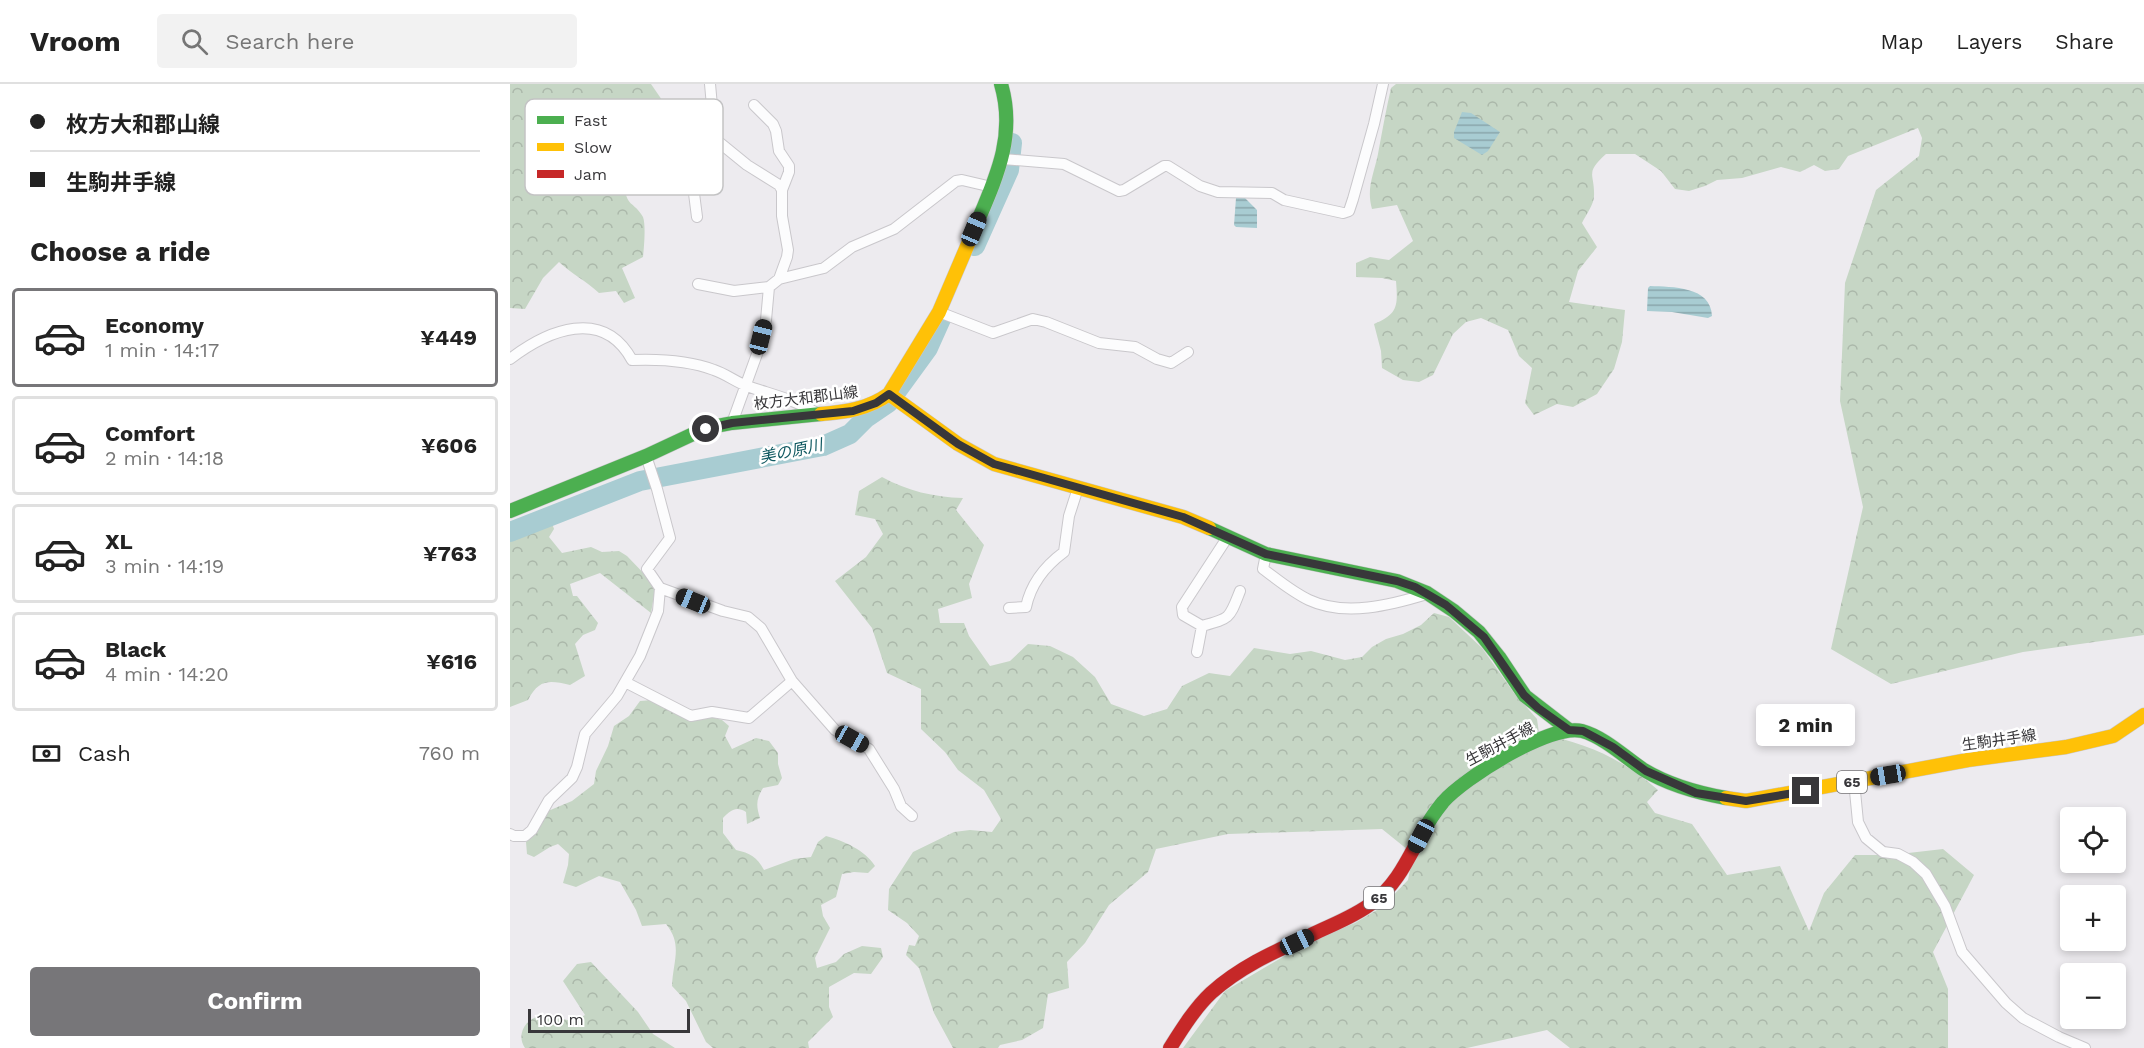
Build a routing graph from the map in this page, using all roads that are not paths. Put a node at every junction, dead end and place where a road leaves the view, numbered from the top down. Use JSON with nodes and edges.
{"nodes":[{"id":1,"x":710,"y":84,"type":"edge"},
{"id":2,"x":1001,"y":84,"type":"edge"},
{"id":3,"x":1383,"y":84,"type":"edge"},
{"id":4,"x":711,"y":99,"type":"edge"},
{"id":5,"x":754,"y":105,"type":"dead end"},
{"id":6,"x":723,"y":145,"type":"edge"},
{"id":7,"x":1003,"y":159,"type":"junction"},
{"id":8,"x":992,"y":187,"type":"junction"},
{"id":9,"x":782,"y":190,"type":"junction"},
{"id":10,"x":695,"y":195,"type":"edge"},
{"id":11,"x":698,"y":217,"type":"dead end"},
{"id":12,"x":779,"y":279,"type":"junction"},
{"id":13,"x":698,"y":284,"type":"dead end"},
{"id":14,"x":769,"y":287,"type":"junction"},
{"id":15,"x":939,"y":312,"type":"junction"},
{"id":16,"x":1188,"y":352,"type":"dead end"},
{"id":17,"x":510,"y":359,"type":"edge"},
{"id":18,"x":746,"y":385,"type":"junction"},
{"id":19,"x":894,"y":398,"type":"junction"},
{"id":20,"x":820,"y":415,"type":"junction"},
{"id":21,"x":732,"y":423,"type":"junction"},
{"id":22,"x":646,"y":456,"type":"junction"},
{"id":23,"x":1078,"y":488,"type":"junction"},
{"id":24,"x":510,"y":511,"type":"edge"},
{"id":25,"x":1227,"y":538,"type":"junction"},
{"id":26,"x":1266,"y":554,"type":"junction"},
{"id":27,"x":660,"y":588,"type":"junction"},
{"id":28,"x":1240,"y":591,"type":"dead end"},
{"id":29,"x":1427,"y":594,"type":"junction"},
{"id":30,"x":1009,"y":608,"type":"dead end"},
{"id":31,"x":1202,"y":626,"type":"junction"},
{"id":32,"x":1197,"y":652,"type":"dead end"},
{"id":33,"x":792,"y":681,"type":"junction"},
{"id":34,"x":625,"y":682,"type":"junction"},
{"id":35,"x":2144,"y":715,"type":"edge"},
{"id":36,"x":1569,"y":730,"type":"junction"},
{"id":37,"x":1854,"y":781,"type":"junction"},
{"id":38,"x":912,"y":816,"type":"dead end"},
{"id":39,"x":510,"y":834,"type":"edge"},
{"id":40,"x":1170,"y":1048,"type":"edge"},
{"id":41,"x":2085,"y":1048,"type":"edge"}],
"edges":[{"from":1,"to":4,"type":"street"},
{"from":2,"to":7,"type":"main road"},
{"from":3,"to":7,"type":"street"},
{"from":5,"to":9,"type":"street"},
{"from":6,"to":9,"type":"street"},
{"from":7,"to":8,"type":"main road"},
{"from":8,"to":12,"type":"street"},
{"from":8,"to":15,"type":"main road"},
{"from":9,"to":12,"type":"street"},
{"from":10,"to":11,"type":"street"},
{"from":12,"to":14,"type":"street"},
{"from":13,"to":14,"type":"street"},
{"from":14,"to":18,"type":"street"},
{"from":15,"to":16,"type":"street"},
{"from":15,"to":19,"type":"main road"},
{"from":17,"to":18,"type":"street"},
{"from":18,"to":20,"type":"street"},
{"from":18,"to":21,"type":"street"},
{"from":19,"to":20,"type":"main road","name":"枚方大和郡山線"},
{"from":19,"to":23,"type":"main road"},
{"from":20,"to":21,"type":"main road","name":"枚方大和郡山線"},
{"from":21,"to":22,"type":"main road","name":"枚方大和郡山線"},
{"from":22,"to":24,"type":"main road","name":"枚方大和郡山線"},
{"from":22,"to":27,"type":"street"},
{"from":23,"to":25,"type":"main road"},
{"from":23,"to":30,"type":"street"},
{"from":25,"to":26,"type":"main road"},
{"from":25,"to":31,"type":"street"},
{"from":26,"to":29,"type":"main road"},
{"from":26,"to":29,"type":"street"},
{"from":27,"to":33,"type":"street"},
{"from":27,"to":34,"type":"street"},
{"from":28,"to":31,"type":"street"},
{"from":29,"to":36,"type":"main road"},
{"from":31,"to":32,"type":"street"},
{"from":33,"to":34,"type":"street"},
{"from":33,"to":38,"type":"street"},
{"from":34,"to":39,"type":"street"},
{"from":35,"to":37,"type":"main road","name":"生駒井手線","number":"65"},
{"from":36,"to":37,"type":"main road","name":"生駒井手線","number":"65"},
{"from":36,"to":40,"type":"main road","name":"生駒井手線","number":"65"},
{"from":37,"to":41,"type":"street"}]}
